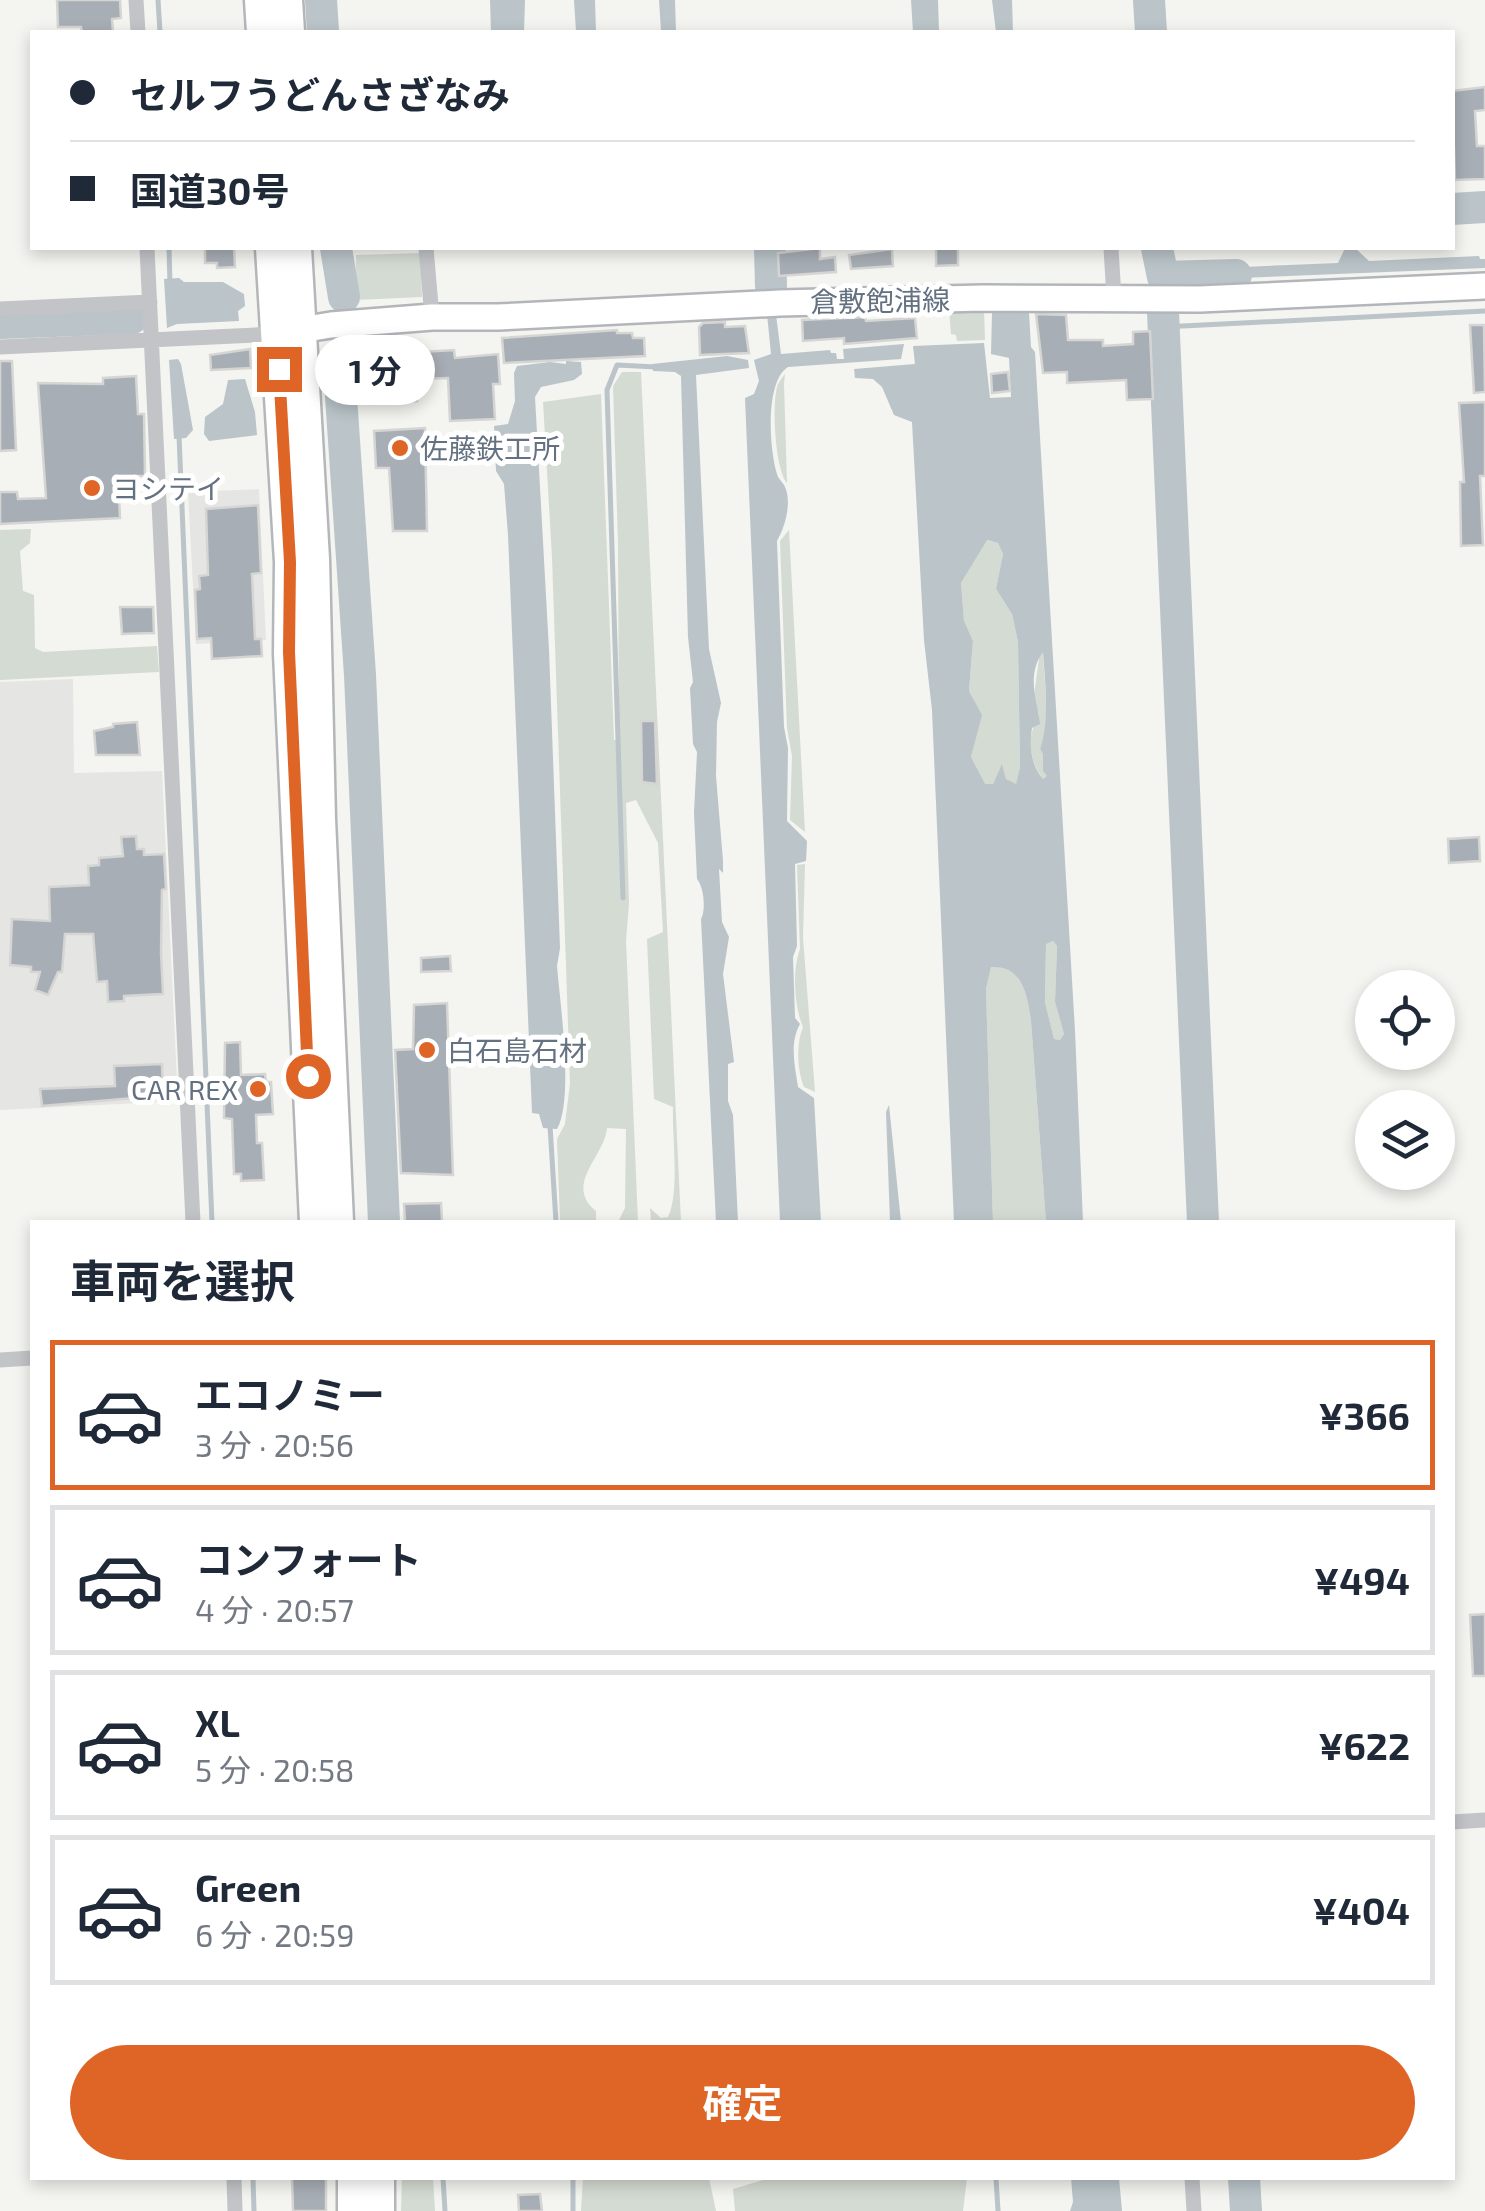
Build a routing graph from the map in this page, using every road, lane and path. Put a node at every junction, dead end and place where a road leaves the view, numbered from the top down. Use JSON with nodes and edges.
{"nodes":[{"id":1,"x":136,"y":0,"type":"edge"},
{"id":2,"x":260,"y":0,"type":"edge"},
{"id":3,"x":288,"y":0,"type":"edge"},
{"id":4,"x":138,"y":30,"type":"edge"},
{"id":5,"x":262,"y":30,"type":"edge"},
{"id":6,"x":289,"y":30,"type":"edge"},
{"id":7,"x":148,"y":250,"type":"edge"},
{"id":8,"x":271,"y":250,"type":"edge"},
{"id":9,"x":296,"y":250,"type":"edge"},
{"id":10,"x":1111,"y":250,"type":"edge"},
{"id":11,"x":427,"y":252,"type":"edge"},
{"id":12,"x":1485,"y":286,"type":"edge"},
{"id":13,"x":1114,"y":298,"type":"junction"},
{"id":14,"x":150,"y":302,"type":"junction"},
{"id":15,"x":0,"y":309,"type":"edge"},
{"id":16,"x":432,"y":317,"type":"junction"},
{"id":17,"x":289,"y":332,"type":"junction"},
{"id":18,"x":153,"y":342,"type":"junction"},
{"id":19,"x":0,"y":347,"type":"edge"},
{"id":20,"x":193,"y":1220,"type":"edge"},
{"id":21,"x":315,"y":1220,"type":"edge"},
{"id":22,"x":338,"y":1220,"type":"edge"},
{"id":23,"x":30,"y":1358,"type":"edge"},
{"id":24,"x":0,"y":1360,"type":"edge"},
{"id":25,"x":1485,"y":1820,"type":"edge"},
{"id":26,"x":1455,"y":1822,"type":"edge"},
{"id":27,"x":234,"y":2180,"type":"edge"},
{"id":28,"x":353,"y":2180,"type":"edge"},
{"id":29,"x":379,"y":2180,"type":"edge"},
{"id":30,"x":1192,"y":2180,"type":"edge"},
{"id":31,"x":235,"y":2211,"type":"edge"},
{"id":32,"x":353,"y":2211,"type":"edge"},
{"id":33,"x":379,"y":2211,"type":"edge"},
{"id":34,"x":1194,"y":2211,"type":"edge"}],
"edges":[{"from":1,"to":4,"type":"street"},
{"from":2,"to":5,"type":"highway"},
{"from":3,"to":6,"type":"highway"},
{"from":7,"to":14,"type":"street"},
{"from":8,"to":17,"type":"highway"},
{"from":9,"to":17,"type":"highway"},
{"from":10,"to":13,"type":"street"},
{"from":11,"to":16,"type":"street"},
{"from":12,"to":13,"type":"main road","name":"倉敷飽浦線"},
{"from":13,"to":16,"type":"main road","name":"倉敷飽浦線"},
{"from":14,"to":15,"type":"street"},
{"from":14,"to":18,"type":"street"},
{"from":16,"to":17,"type":"main road","name":"倉敷飽浦線"},
{"from":17,"to":18,"type":"street"},
{"from":17,"to":21,"type":"highway"},
{"from":17,"to":22,"type":"highway"},
{"from":18,"to":19,"type":"street"},
{"from":18,"to":20,"type":"street"},
{"from":23,"to":24,"type":"street"},
{"from":25,"to":26,"type":"street"},
{"from":27,"to":31,"type":"street"},
{"from":28,"to":32,"type":"highway"},
{"from":29,"to":33,"type":"highway"},
{"from":30,"to":34,"type":"street"}]}
